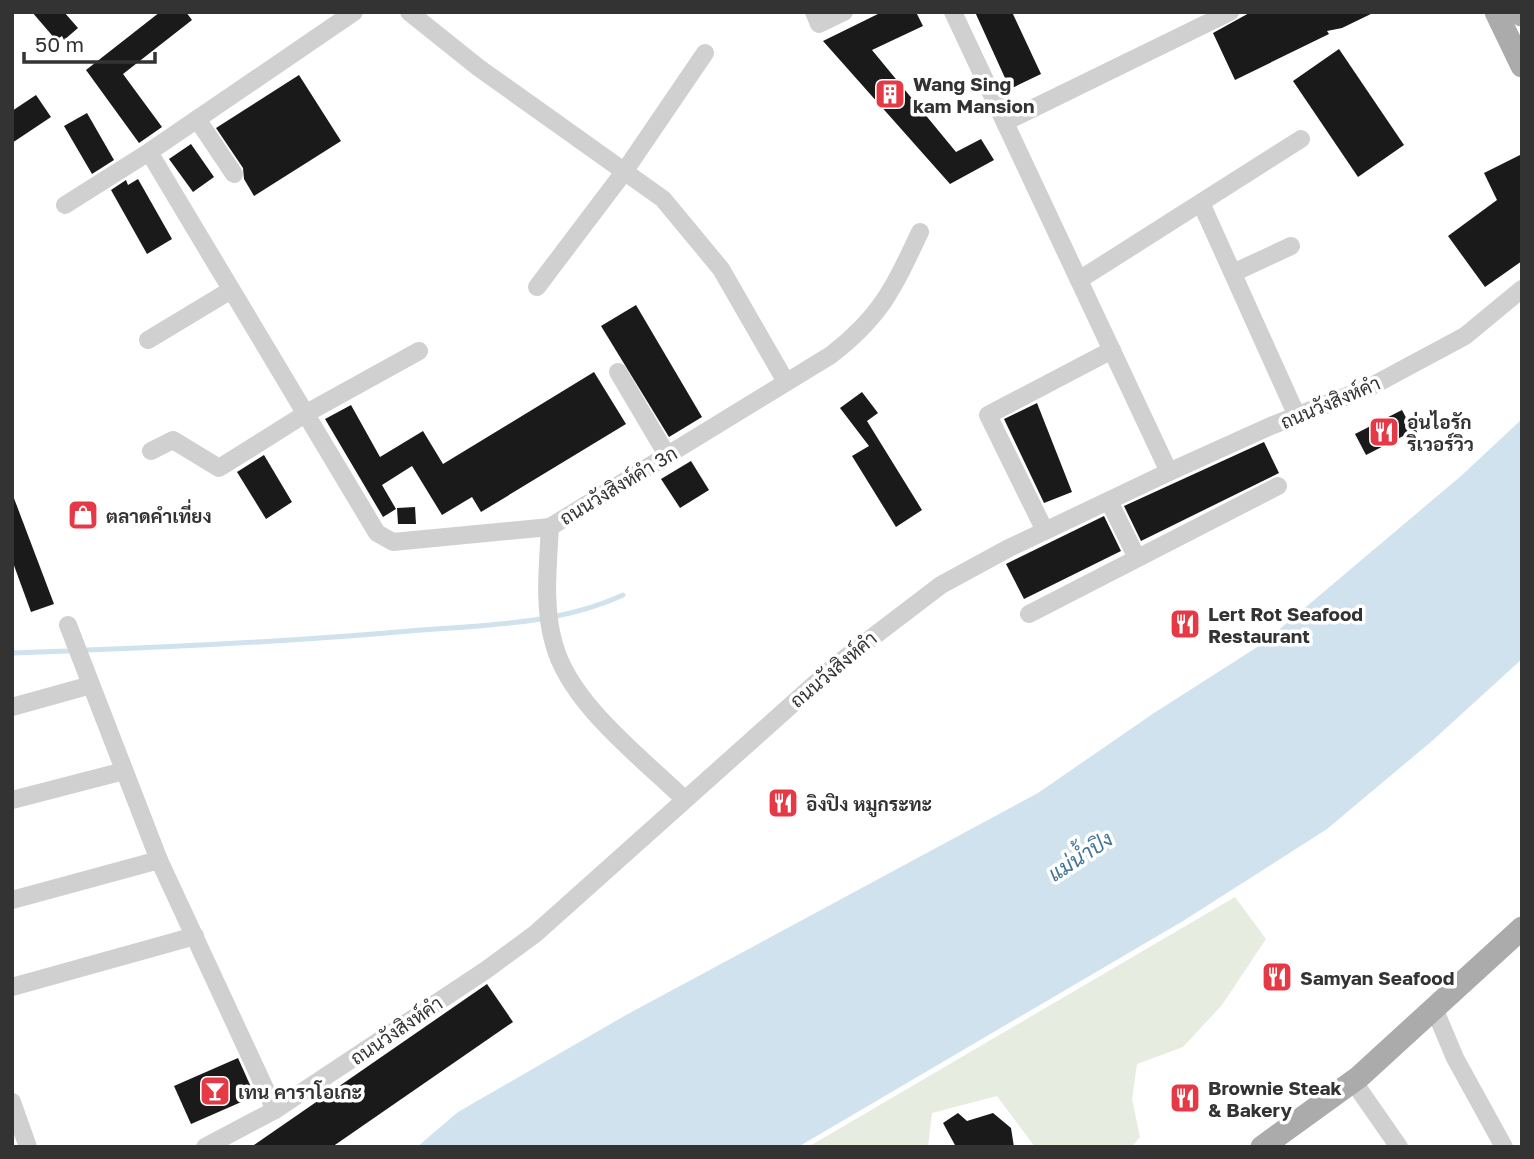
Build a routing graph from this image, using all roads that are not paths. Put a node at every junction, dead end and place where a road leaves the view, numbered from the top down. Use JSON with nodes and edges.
{"nodes":[{"id":1,"x":354,"y":12,"type":"edge"},
{"id":2,"x":409,"y":12,"type":"edge"},
{"id":3,"x":814,"y":12,"type":"edge"},
{"id":4,"x":844,"y":12,"type":"edge"},
{"id":5,"x":953,"y":12,"type":"edge"},
{"id":6,"x":1230,"y":12,"type":"edge"},
{"id":7,"x":1496,"y":12,"type":"edge"},
{"id":8,"x":705,"y":53,"type":"dead end"},
{"id":9,"x":1522,"y":66,"type":"edge"},
{"id":10,"x":197,"y":119,"type":"junction"},
{"id":11,"x":1005,"y":122,"type":"junction"},
{"id":12,"x":1301,"y":139,"type":"dead end"},
{"id":13,"x":149,"y":152,"type":"junction"},
{"id":14,"x":624,"y":172,"type":"junction"},
{"id":15,"x":234,"y":174,"type":"dead end"},
{"id":16,"x":1201,"y":203,"type":"junction"},
{"id":17,"x":65,"y":205,"type":"dead end"},
{"id":18,"x":920,"y":232,"type":"dead end"},
{"id":19,"x":1291,"y":246,"type":"dead end"},
{"id":20,"x":1233,"y":273,"type":"junction"},
{"id":21,"x":1079,"y":281,"type":"junction"},
{"id":22,"x":537,"y":287,"type":"dead end"},
{"id":23,"x":1522,"y":289,"type":"edge"},
{"id":24,"x":231,"y":290,"type":"junction"},
{"id":25,"x":148,"y":340,"type":"dead end"},
{"id":26,"x":1112,"y":350,"type":"junction"},
{"id":27,"x":419,"y":351,"type":"dead end"},
{"id":28,"x":618,"y":372,"type":"dead end"},
{"id":29,"x":786,"y":383,"type":"junction"},
{"id":30,"x":305,"y":414,"type":"junction"},
{"id":31,"x":1297,"y":416,"type":"junction"},
{"id":32,"x":152,"y":451,"type":"dead end"},
{"id":33,"x":667,"y":455,"type":"junction"},
{"id":34,"x":1169,"y":472,"type":"junction"},
{"id":35,"x":1278,"y":486,"type":"dead end"},
{"id":36,"x":1109,"y":501,"type":"junction"},
{"id":37,"x":550,"y":527,"type":"junction"},
{"id":38,"x":1045,"y":531,"type":"junction"},
{"id":39,"x":1137,"y":558,"type":"junction"},
{"id":40,"x":1030,"y":614,"type":"dead end"},
{"id":41,"x":68,"y":625,"type":"dead end"},
{"id":42,"x":91,"y":685,"type":"junction"},
{"id":43,"x":12,"y":707,"type":"edge"},
{"id":44,"x":124,"y":771,"type":"junction"},
{"id":45,"x":684,"y":799,"type":"junction"},
{"id":46,"x":12,"y":800,"type":"edge"},
{"id":47,"x":159,"y":860,"type":"junction"},
{"id":48,"x":12,"y":900,"type":"edge"},
{"id":49,"x":1522,"y":928,"type":"edge"},
{"id":50,"x":195,"y":936,"type":"junction"},
{"id":51,"x":12,"y":987,"type":"edge"},
{"id":52,"x":1434,"y":1008,"type":"junction"},
{"id":53,"x":1353,"y":1081,"type":"junction"},
{"id":54,"x":12,"y":1102,"type":"edge"},
{"id":55,"x":275,"y":1110,"type":"junction"},
{"id":56,"x":28,"y":1147,"type":"edge"},
{"id":57,"x":205,"y":1147,"type":"edge"},
{"id":58,"x":1262,"y":1147,"type":"edge"},
{"id":59,"x":1399,"y":1147,"type":"edge"},
{"id":60,"x":1504,"y":1147,"type":"edge"}],
"edges":[{"from":1,"to":10,"type":"street"},
{"from":2,"to":14,"type":"street"},
{"from":3,"to":4,"type":"street"},
{"from":5,"to":11,"type":"street"},
{"from":6,"to":11,"type":"street"},
{"from":7,"to":9,"type":"main road"},
{"from":8,"to":14,"type":"street"},
{"from":10,"to":13,"type":"street"},
{"from":10,"to":15,"type":"street"},
{"from":11,"to":21,"type":"street"},
{"from":12,"to":16,"type":"street"},
{"from":13,"to":17,"type":"street"},
{"from":13,"to":24,"type":"street"},
{"from":14,"to":22,"type":"street"},
{"from":14,"to":29,"type":"street"},
{"from":16,"to":20,"type":"street"},
{"from":16,"to":21,"type":"street"},
{"from":18,"to":29,"type":"street","name":"ถนนวังสิงห์คำ 3ก"},
{"from":19,"to":20,"type":"street"},
{"from":20,"to":31,"type":"street"},
{"from":21,"to":26,"type":"street"},
{"from":23,"to":31,"type":"street","name":"ถนนวังสิงห์คำ"},
{"from":24,"to":25,"type":"street"},
{"from":24,"to":30,"type":"street"},
{"from":26,"to":34,"type":"street"},
{"from":26,"to":38,"type":"street"},
{"from":27,"to":30,"type":"street"},
{"from":28,"to":33,"type":"street"},
{"from":29,"to":33,"type":"street","name":"ถนนวังสิงห์คำ 3ก"},
{"from":30,"to":32,"type":"street"},
{"from":30,"to":37,"type":"street"},
{"from":31,"to":34,"type":"street","name":"ถนนวังสิงห์คำ"},
{"from":33,"to":37,"type":"street","name":"ถนนวังสิงห์คำ 3ก"},
{"from":34,"to":36,"type":"street","name":"ถนนวังสิงห์คำ"},
{"from":35,"to":39,"type":"street"},
{"from":36,"to":38,"type":"street","name":"ถนนวังสิงห์คำ"},
{"from":36,"to":39,"type":"street"},
{"from":37,"to":45,"type":"street","name":"ถนนวังสิงห์คำ 3ก"},
{"from":38,"to":45,"type":"street","name":"ถนนวังสิงห์คำ"},
{"from":39,"to":40,"type":"street"},
{"from":41,"to":42,"type":"street"},
{"from":42,"to":43,"type":"street"},
{"from":42,"to":44,"type":"street"},
{"from":44,"to":46,"type":"street"},
{"from":44,"to":47,"type":"street"},
{"from":45,"to":55,"type":"street","name":"ถนนวังสิงห์คำ"},
{"from":47,"to":48,"type":"street"},
{"from":47,"to":50,"type":"street"},
{"from":49,"to":52,"type":"main road"},
{"from":50,"to":51,"type":"street"},
{"from":50,"to":55,"type":"street"},
{"from":52,"to":53,"type":"main road"},
{"from":52,"to":60,"type":"street"},
{"from":53,"to":58,"type":"main road"},
{"from":53,"to":59,"type":"street"},
{"from":54,"to":56,"type":"street"},
{"from":55,"to":57,"type":"street","name":"ถนนวังสิงห์คำ"}]}
